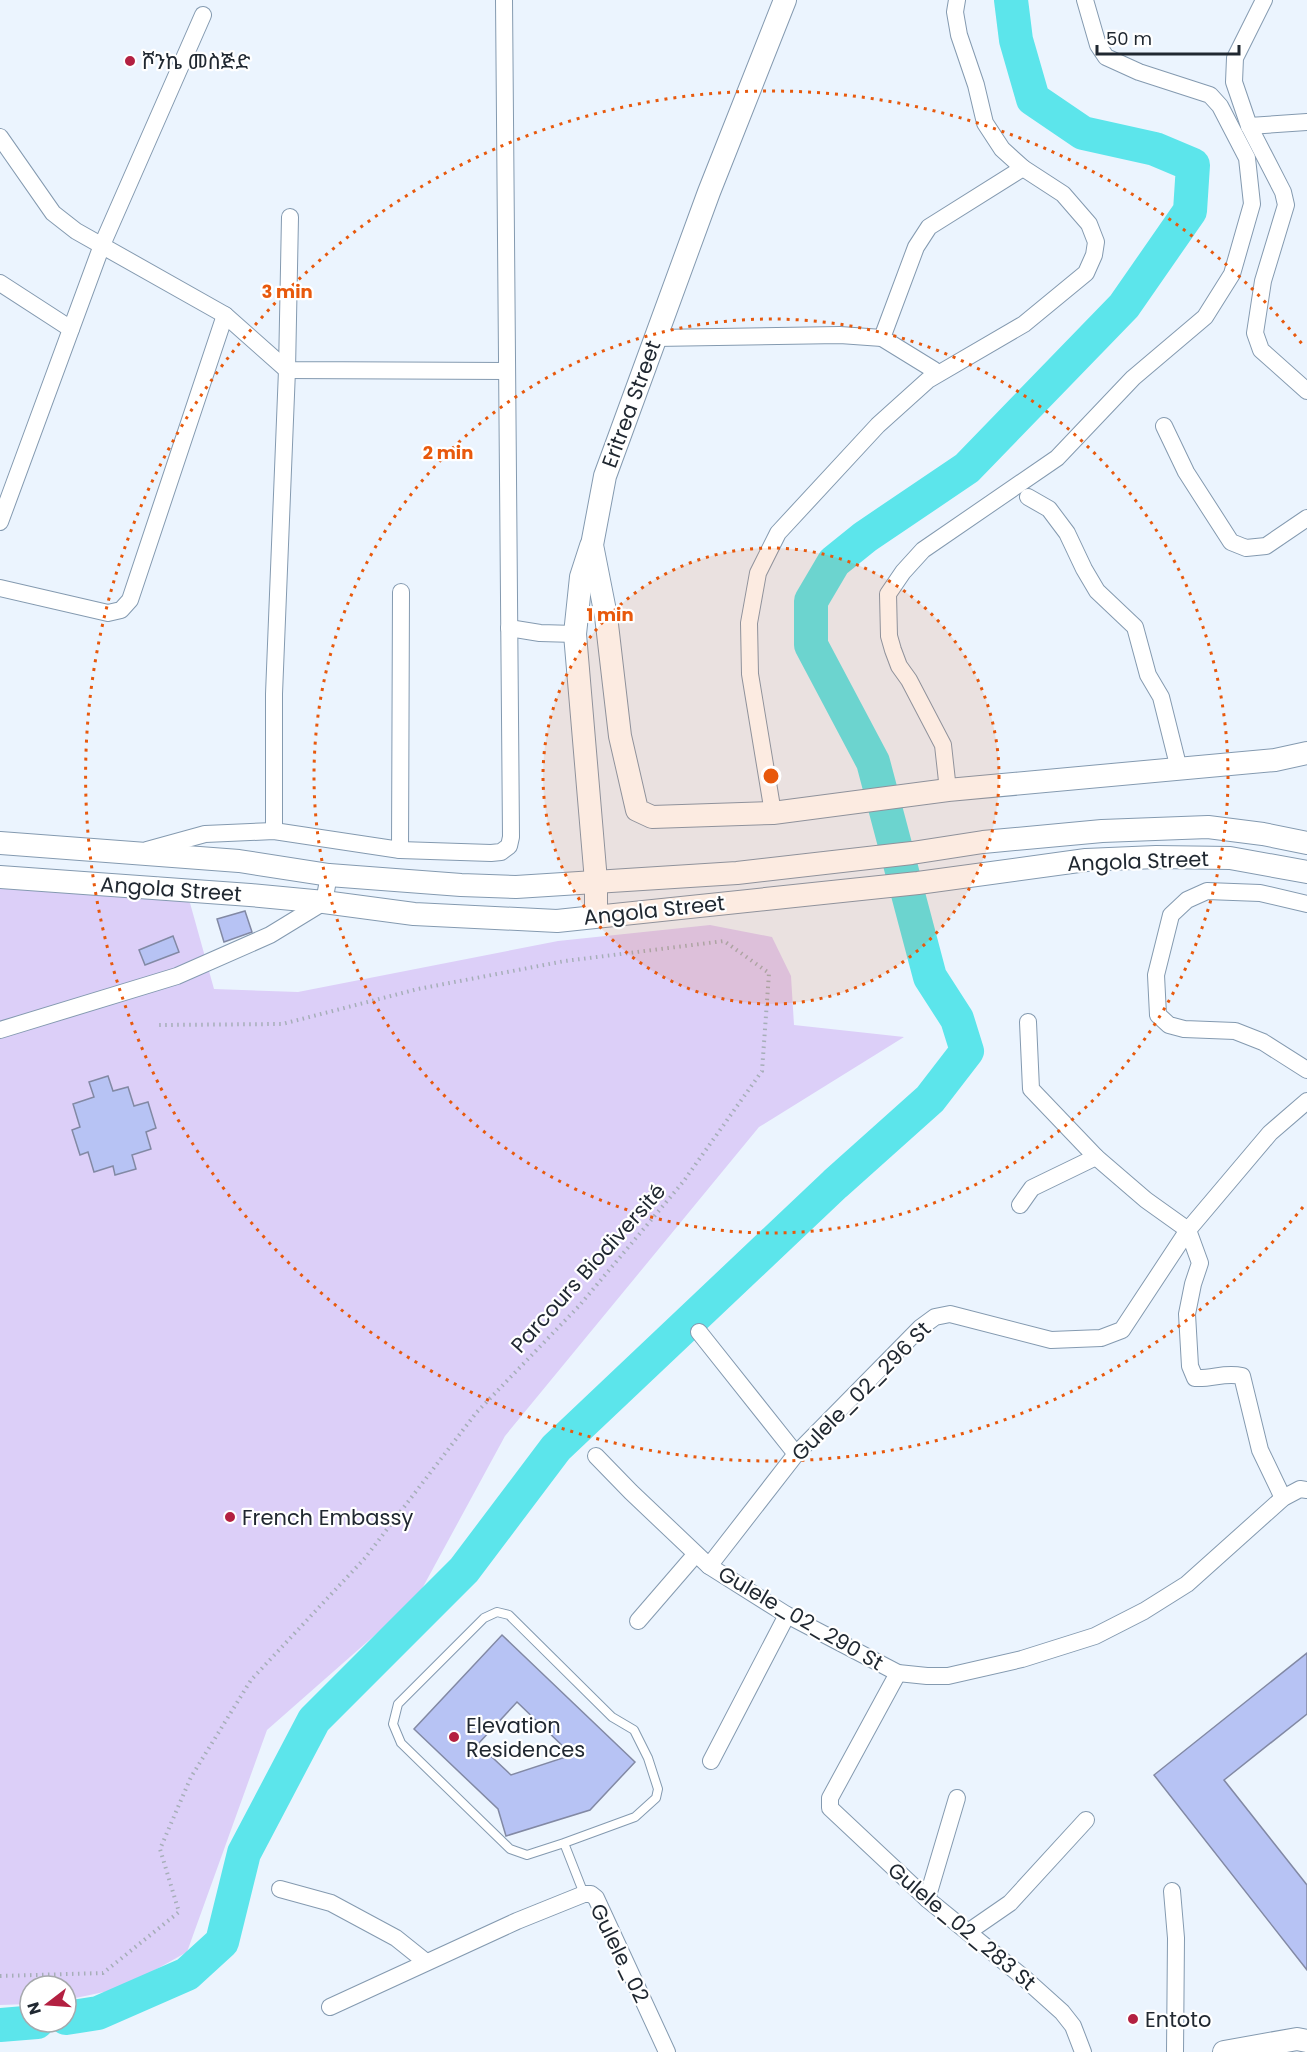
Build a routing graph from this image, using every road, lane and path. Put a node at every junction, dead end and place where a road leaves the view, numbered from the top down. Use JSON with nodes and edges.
{"nodes":[{"id":1,"x":504,"y":0,"type":"edge"},
{"id":2,"x":785,"y":0,"type":"edge"},
{"id":3,"x":957,"y":0,"type":"edge"},
{"id":4,"x":1085,"y":0,"type":"edge"},
{"id":5,"x":1264,"y":0,"type":"edge"},
{"id":6,"x":203,"y":15,"type":"dead end"},
{"id":7,"x":1307,"y":122,"type":"edge"},
{"id":8,"x":1249,"y":126,"type":"junction"},
{"id":9,"x":0,"y":137,"type":"edge"},
{"id":10,"x":1023,"y":168,"type":"junction"},
{"id":11,"x":290,"y":217,"type":"dead end"},
{"id":12,"x":102,"y":245,"type":"junction"},
{"id":13,"x":0,"y":283,"type":"edge"},
{"id":14,"x":225,"y":315,"type":"junction"},
{"id":15,"x":71,"y":329,"type":"junction"},
{"id":16,"x":655,"y":338,"type":"junction"},
{"id":17,"x":882,"y":338,"type":"junction"},
{"id":18,"x":287,"y":370,"type":"junction"},
{"id":19,"x":934,"y":370,"type":"dead end"},
{"id":20,"x":507,"y":371,"type":"junction"},
{"id":21,"x":1307,"y":391,"type":"edge"},
{"id":22,"x":1164,"y":426,"type":"dead end"},
{"id":23,"x":1028,"y":497,"type":"dead end"},
{"id":24,"x":1307,"y":518,"type":"edge"},
{"id":25,"x":0,"y":522,"type":"edge"},
{"id":26,"x":592,"y":544,"type":"junction"},
{"id":27,"x":0,"y":588,"type":"edge"},
{"id":28,"x":402,"y":592,"type":"dead end"},
{"id":29,"x":509,"y":628,"type":"junction"},
{"id":30,"x":575,"y":634,"type":"junction"},
{"id":31,"x":1307,"y":753,"type":"edge"},
{"id":32,"x":1179,"y":769,"type":"junction"},
{"id":33,"x":948,"y":790,"type":"junction"},
{"id":34,"x":773,"y":813,"type":"junction"},
{"id":35,"x":274,"y":831,"type":"junction"},
{"id":36,"x":0,"y":843,"type":"edge"},
{"id":37,"x":1307,"y":843,"type":"edge"},
{"id":38,"x":400,"y":850,"type":"junction"},
{"id":39,"x":136,"y":853,"type":"junction"},
{"id":40,"x":1307,"y":872,"type":"edge"},
{"id":41,"x":329,"y":875,"type":"junction"},
{"id":42,"x":0,"y":877,"type":"edge"},
{"id":43,"x":596,"y":881,"type":"junction"},
{"id":44,"x":324,"y":902,"type":"junction"},
{"id":45,"x":1307,"y":904,"type":"edge"},
{"id":46,"x":596,"y":916,"type":"junction"},
{"id":47,"x":1028,"y":1022,"type":"dead end"},
{"id":48,"x":159,"y":1024,"type":"dead end"},
{"id":49,"x":0,"y":1030,"type":"edge"},
{"id":50,"x":1307,"y":1070,"type":"edge"},
{"id":51,"x":1307,"y":1101,"type":"edge"},
{"id":52,"x":1096,"y":1157,"type":"junction"},
{"id":53,"x":1020,"y":1205,"type":"dead end"},
{"id":54,"x":1188,"y":1230,"type":"junction"},
{"id":55,"x":699,"y":1332,"type":"dead end"},
{"id":56,"x":796,"y":1454,"type":"junction"},
{"id":57,"x":596,"y":1456,"type":"dead end"},
{"id":58,"x":1307,"y":1490,"type":"edge"},
{"id":59,"x":1283,"y":1498,"type":"junction"},
{"id":60,"x":695,"y":1555,"type":"junction"},
{"id":61,"x":709,"y":1566,"type":"junction"},
{"id":62,"x":787,"y":1615,"type":"junction"},
{"id":63,"x":638,"y":1621,"type":"dead end"},
{"id":64,"x":898,"y":1673,"type":"junction"},
{"id":65,"x":711,"y":1761,"type":"dead end"},
{"id":66,"x":957,"y":1798,"type":"dead end"},
{"id":67,"x":1086,"y":1820,"type":"dead end"},
{"id":68,"x":564,"y":1843,"type":"junction"},
{"id":69,"x":280,"y":1889,"type":"dead end"},
{"id":70,"x":1172,"y":1891,"type":"dead end"},
{"id":71,"x":584,"y":1894,"type":"junction"},
{"id":72,"x":927,"y":1899,"type":"junction"},
{"id":73,"x":968,"y":1932,"type":"junction"},
{"id":74,"x":426,"y":1962,"type":"junction"},
{"id":75,"x":0,"y":1976,"type":"edge"},
{"id":76,"x":330,"y":2007,"type":"dead end"},
{"id":77,"x":1307,"y":2042,"type":"edge"},
{"id":78,"x":667,"y":2052,"type":"edge"},
{"id":79,"x":1083,"y":2052,"type":"edge"},
{"id":80,"x":1175,"y":2052,"type":"edge"},
{"id":81,"x":1224,"y":2052,"type":"edge"}],
"edges":[{"from":1,"to":20,"type":"street"},
{"from":2,"to":16,"type":"main road","name":"Eritrea Street"},
{"from":3,"to":10,"type":"street"},
{"from":4,"to":33,"type":"street"},
{"from":5,"to":8,"type":"street"},
{"from":6,"to":12,"type":"street"},
{"from":7,"to":8,"type":"street"},
{"from":8,"to":21,"type":"street"},
{"from":9,"to":12,"type":"street"},
{"from":10,"to":17,"type":"street"},
{"from":10,"to":34,"type":"street"},
{"from":11,"to":18,"type":"street"},
{"from":12,"to":14,"type":"street"},
{"from":12,"to":15,"type":"street"},
{"from":13,"to":15,"type":"street"},
{"from":14,"to":18,"type":"street"},
{"from":14,"to":27,"type":"street"},
{"from":15,"to":25,"type":"street"},
{"from":16,"to":17,"type":"street"},
{"from":16,"to":26,"type":"main road","name":"Eritrea Street"},
{"from":17,"to":19,"type":"street"},
{"from":18,"to":20,"type":"street"},
{"from":18,"to":35,"type":"street"},
{"from":20,"to":29,"type":"street"},
{"from":22,"to":24,"type":"street"},
{"from":23,"to":32,"type":"street"},
{"from":26,"to":30,"type":"main road"},
{"from":26,"to":34,"type":"main road","name":"Eritrea Street"},
{"from":28,"to":38,"type":"street"},
{"from":29,"to":30,"type":"street"},
{"from":29,"to":38,"type":"street"},
{"from":30,"to":43,"type":"main road"},
{"from":31,"to":32,"type":"main road"},
{"from":32,"to":33,"type":"main road"},
{"from":33,"to":34,"type":"main road"},
{"from":35,"to":38,"type":"street"},
{"from":35,"to":39,"type":"street"},
{"from":36,"to":39,"type":"main road"},
{"from":37,"to":43,"type":"main road"},
{"from":39,"to":41,"type":"main road"},
{"from":40,"to":46,"type":"main road","name":"Angola Street"},
{"from":41,"to":43,"type":"main road"},
{"from":41,"to":44,"type":"street"},
{"from":42,"to":44,"type":"main road","name":"Angola Street"},
{"from":43,"to":46,"type":"main road"},
{"from":44,"to":46,"type":"main road","name":"Angola Street"},
{"from":44,"to":49,"type":"street"},
{"from":45,"to":50,"type":"street"},
{"from":47,"to":52,"type":"street"},
{"from":48,"to":75,"type":"path","name":"Parcours Biodiversité"},
{"from":51,"to":54,"type":"street","name":"Gulele_02_296 St"},
{"from":52,"to":53,"type":"street"},
{"from":52,"to":54,"type":"street"},
{"from":54,"to":56,"type":"street","name":"Gulele_02_296 St"},
{"from":54,"to":59,"type":"street"},
{"from":55,"to":56,"type":"street"},
{"from":56,"to":61,"type":"street","name":"Gulele_02_296 St"},
{"from":57,"to":60,"type":"street","name":"Gulele_02_290 St"},
{"from":58,"to":59,"type":"street","name":"Gulele_02_290 St"},
{"from":59,"to":64,"type":"street","name":"Gulele_02_290 St"},
{"from":60,"to":61,"type":"street","name":"Gulele_02_290 St"},
{"from":60,"to":63,"type":"street"},
{"from":61,"to":62,"type":"street","name":"Gulele_02_290 St"},
{"from":62,"to":64,"type":"street","name":"Gulele_02_290 St"},
{"from":62,"to":65,"type":"street"},
{"from":64,"to":72,"type":"street","name":"Gulele_02_283 St"},
{"from":66,"to":72,"type":"street"},
{"from":67,"to":73,"type":"street"},
{"from":68,"to":68,"type":"lane"},
{"from":68,"to":71,"type":"lane"},
{"from":69,"to":74,"type":"street"},
{"from":70,"to":80,"type":"street"},
{"from":71,"to":74,"type":"street","name":"Gulele_02"},
{"from":71,"to":78,"type":"street","name":"Gulele_02"},
{"from":72,"to":73,"type":"street","name":"Gulele_02_283 St"},
{"from":73,"to":79,"type":"street","name":"Gulele_02_283 St"},
{"from":74,"to":76,"type":"street","name":"Gulele_02"},
{"from":77,"to":81,"type":"main road"}]}
